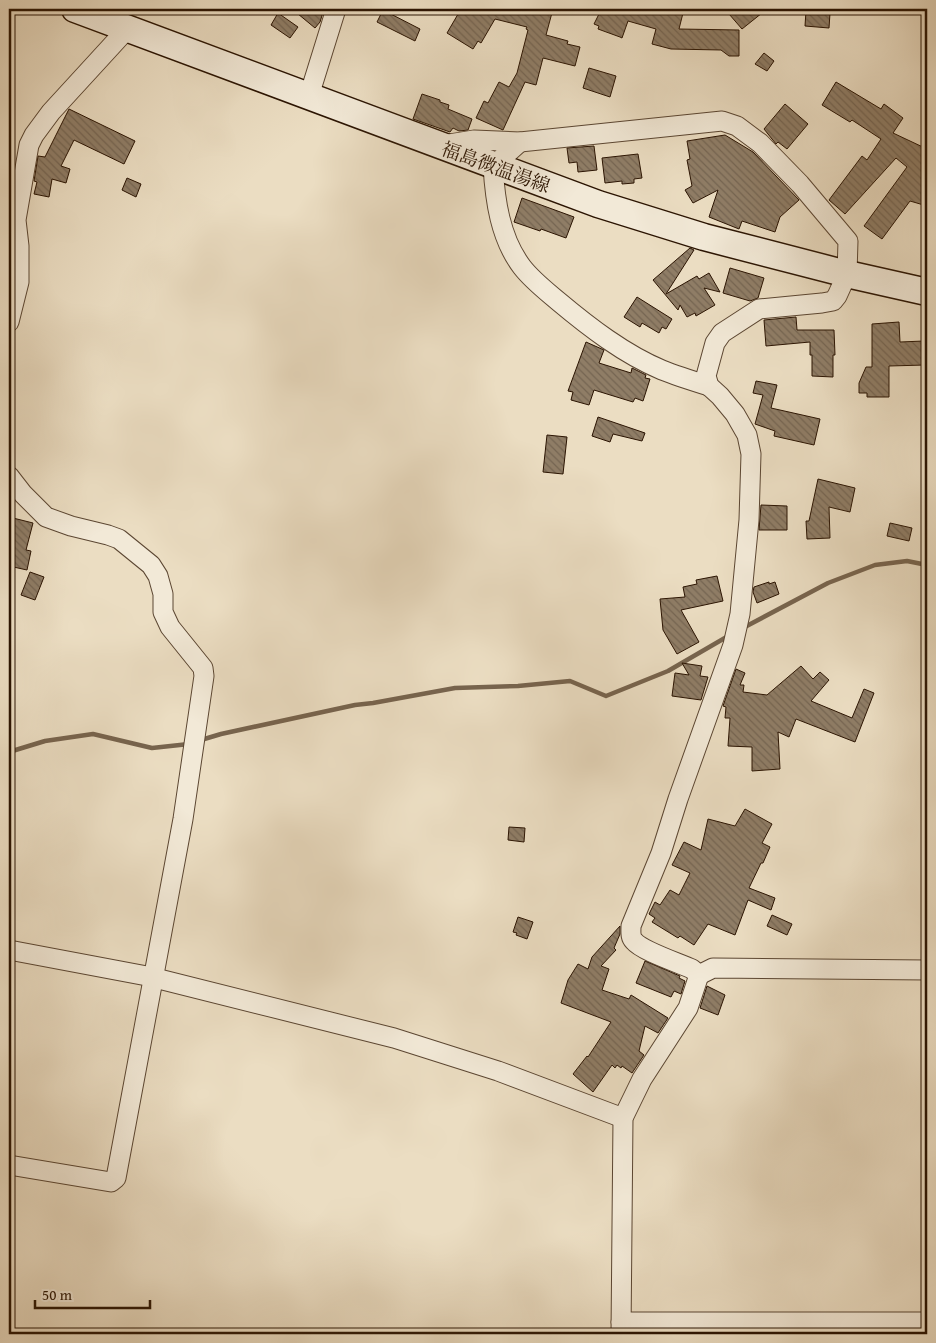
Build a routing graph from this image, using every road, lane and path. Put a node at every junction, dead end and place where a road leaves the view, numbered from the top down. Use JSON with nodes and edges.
{"nodes":[{"id":1,"x":75,"y":9,"type":"edge"},
{"id":2,"x":336,"y":9,"type":"edge"},
{"id":3,"x":128,"y":28,"type":"junction"},
{"id":4,"x":309,"y":96,"type":"junction"},
{"id":5,"x":520,"y":142,"type":"junction"},
{"id":6,"x":439,"y":146,"type":"junction"},
{"id":7,"x":493,"y":166,"type":"junction"},
{"id":8,"x":846,"y":274,"type":"junction"},
{"id":9,"x":927,"y":292,"type":"edge"},
{"id":10,"x":9,"y":322,"type":"edge"},
{"id":11,"x":709,"y":386,"type":"junction"},
{"id":12,"x":9,"y":476,"type":"edge"},
{"id":13,"x":9,"y":950,"type":"edge"},
{"id":14,"x":927,"y":970,"type":"edge"},
{"id":15,"x":699,"y":974,"type":"junction"},
{"id":16,"x":154,"y":978,"type":"junction"},
{"id":17,"x":623,"y":1118,"type":"junction"},
{"id":18,"x":9,"y":1165,"type":"edge"},
{"id":19,"x":927,"y":1322,"type":"edge"},
{"id":20,"x":621,"y":1328,"type":"edge"}],
"edges":[{"from":1,"to":3,"type":"main road","name":"福島微温湯線"},
{"from":2,"to":4,"type":"street"},
{"from":3,"to":4,"type":"main road","name":"福島微温湯線"},
{"from":3,"to":10,"type":"street"},
{"from":4,"to":6,"type":"main road","name":"福島微温湯線"},
{"from":5,"to":6,"type":"street"},
{"from":5,"to":7,"type":"street"},
{"from":5,"to":8,"type":"street"},
{"from":6,"to":7,"type":"main road","name":"福島微温湯線"},
{"from":7,"to":8,"type":"main road","name":"福島微温湯線"},
{"from":7,"to":11,"type":"street"},
{"from":8,"to":9,"type":"main road","name":"福島微温湯線"},
{"from":8,"to":11,"type":"street"},
{"from":11,"to":15,"type":"street"},
{"from":12,"to":16,"type":"street"},
{"from":13,"to":16,"type":"street"},
{"from":14,"to":15,"type":"street"},
{"from":15,"to":17,"type":"street"},
{"from":16,"to":17,"type":"street"},
{"from":16,"to":18,"type":"street"},
{"from":17,"to":20,"type":"street"},
{"from":19,"to":20,"type":"street"}]}
